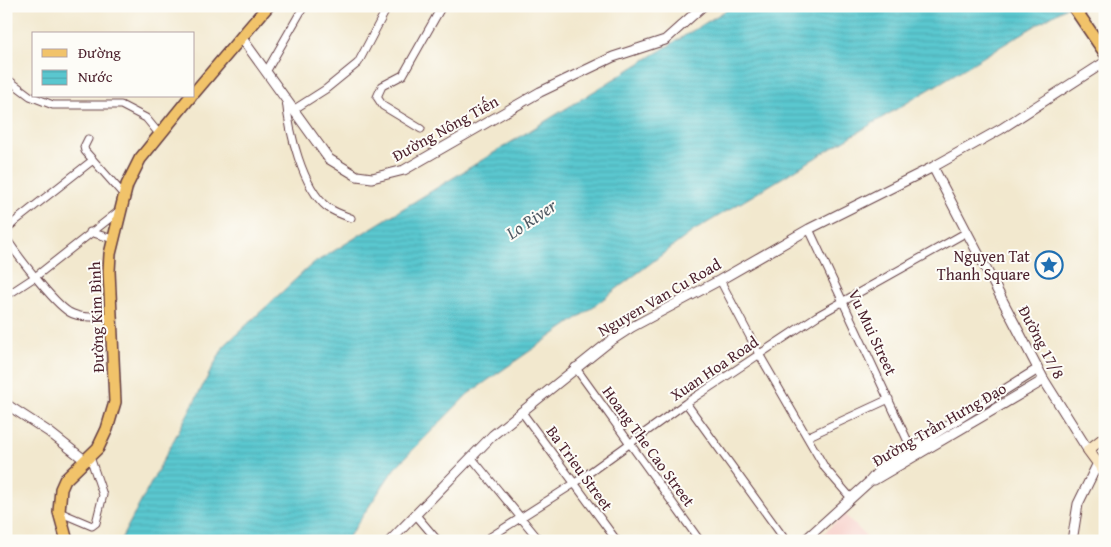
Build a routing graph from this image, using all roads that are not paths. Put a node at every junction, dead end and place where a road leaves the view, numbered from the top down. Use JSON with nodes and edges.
{"nodes":[{"id":1,"x":268,"y":6,"type":"edge"},
{"id":2,"x":304,"y":6,"type":"edge"},
{"id":3,"x":388,"y":6,"type":"edge"},
{"id":4,"x":442,"y":6,"type":"edge"},
{"id":5,"x":703,"y":6,"type":"edge"},
{"id":6,"x":1073,"y":6,"type":"edge"},
{"id":7,"x":242,"y":36,"type":"junction"},
{"id":8,"x":1105,"y":53,"type":"edge"},
{"id":9,"x":1105,"y":62,"type":"edge"},
{"id":10,"x":266,"y":72,"type":"junction"},
{"id":11,"x":6,"y":78,"type":"edge"},
{"id":12,"x":196,"y":90,"type":"edge"},
{"id":13,"x":32,"y":97,"type":"edge"},
{"id":14,"x":35,"y":98,"type":"edge"},
{"id":15,"x":189,"y":98,"type":"edge"},
{"id":16,"x":286,"y":100,"type":"junction"},
{"id":17,"x":293,"y":110,"type":"junction"},
{"id":18,"x":421,"y":129,"type":"dead end"},
{"id":19,"x":160,"y":135,"type":"junction"},
{"id":20,"x":88,"y":139,"type":"dead end"},
{"id":21,"x":93,"y":160,"type":"junction"},
{"id":22,"x":932,"y":167,"type":"junction"},
{"id":23,"x":123,"y":194,"type":"junction"},
{"id":24,"x":119,"y":211,"type":"junction"},
{"id":25,"x":351,"y":218,"type":"dead end"},
{"id":26,"x":809,"y":229,"type":"junction"},
{"id":27,"x":90,"y":232,"type":"junction"},
{"id":28,"x":967,"y":232,"type":"junction"},
{"id":29,"x":6,"y":236,"type":"edge"},
{"id":30,"x":113,"y":239,"type":"junction"},
{"id":31,"x":35,"y":277,"type":"junction"},
{"id":32,"x":720,"y":280,"type":"junction"},
{"id":33,"x":6,"y":296,"type":"edge"},
{"id":34,"x":843,"y":300,"type":"junction"},
{"id":35,"x":112,"y":317,"type":"junction"},
{"id":36,"x":759,"y":354,"type":"junction"},
{"id":37,"x":575,"y":368,"type":"junction"},
{"id":38,"x":1038,"y":369,"type":"junction"},
{"id":39,"x":1044,"y":380,"type":"junction"},
{"id":40,"x":889,"y":399,"type":"junction"},
{"id":41,"x":686,"y":403,"type":"junction"},
{"id":42,"x":6,"y":404,"type":"edge"},
{"id":43,"x":521,"y":411,"type":"junction"},
{"id":44,"x":807,"y":437,"type":"junction"},
{"id":45,"x":1105,"y":437,"type":"edge"},
{"id":46,"x":629,"y":445,"type":"junction"},
{"id":47,"x":911,"y":448,"type":"junction"},
{"id":48,"x":1088,"y":450,"type":"junction"},
{"id":49,"x":471,"y":456,"type":"junction"},
{"id":50,"x":88,"y":459,"type":"junction"},
{"id":51,"x":1098,"y":463,"type":"junction"},
{"id":52,"x":1105,"y":473,"type":"edge"},
{"id":53,"x":869,"y":482,"type":"junction"},
{"id":54,"x":576,"y":483,"type":"junction"},
{"id":55,"x":851,"y":498,"type":"junction"},
{"id":56,"x":59,"y":512,"type":"junction"},
{"id":57,"x":415,"y":514,"type":"junction"},
{"id":58,"x":520,"y":518,"type":"junction"},
{"id":59,"x":67,"y":541,"type":"edge"},
{"id":60,"x":390,"y":541,"type":"edge"},
{"id":61,"x":438,"y":541,"type":"edge"},
{"id":62,"x":484,"y":541,"type":"edge"},
{"id":63,"x":540,"y":541,"type":"edge"},
{"id":64,"x":617,"y":541,"type":"edge"},
{"id":65,"x":700,"y":541,"type":"edge"},
{"id":66,"x":786,"y":541,"type":"edge"},
{"id":67,"x":804,"y":541,"type":"edge"},
{"id":68,"x":1072,"y":541,"type":"edge"}],
"edges":[{"from":1,"to":7,"type":"main road"},
{"from":2,"to":10,"type":"street"},
{"from":3,"to":17,"type":"street"},
{"from":4,"to":18,"type":"street"},
{"from":5,"to":17,"type":"street","name":"Đường Nông Tiến"},
{"from":6,"to":8,"type":"main road"},
{"from":7,"to":10,"type":"street","name":"Đường Nông Tiến"},
{"from":7,"to":12,"type":"main road"},
{"from":9,"to":22,"type":"street","name":"Nguyen Van Cu Road"},
{"from":10,"to":16,"type":"street","name":"Đường Nông Tiến"},
{"from":11,"to":13,"type":"street"},
{"from":14,"to":19,"type":"street"},
{"from":15,"to":19,"type":"main road","name":"Đường Kim Bình"},
{"from":16,"to":17,"type":"street","name":"Đường Nông Tiến"},
{"from":16,"to":25,"type":"street"},
{"from":19,"to":23,"type":"main road","name":"Đường Kim Bình"},
{"from":20,"to":21,"type":"street"},
{"from":21,"to":23,"type":"street"},
{"from":21,"to":29,"type":"street"},
{"from":22,"to":26,"type":"street","name":"Nguyen Van Cu Road"},
{"from":22,"to":28,"type":"street","name":"Đường 17/8"},
{"from":23,"to":24,"type":"main road","name":"Đường Kim Bình"},
{"from":24,"to":27,"type":"street"},
{"from":24,"to":30,"type":"main road","name":"Đường Kim Bình"},
{"from":26,"to":32,"type":"street","name":"Nguyen Van Cu Road"},
{"from":26,"to":34,"type":"street","name":"Vu Mui Street"},
{"from":27,"to":30,"type":"street"},
{"from":27,"to":31,"type":"street"},
{"from":28,"to":34,"type":"street","name":"Xuan Hoa Road"},
{"from":28,"to":38,"type":"street","name":"Đường 17/8"},
{"from":29,"to":31,"type":"street"},
{"from":30,"to":35,"type":"main road","name":"Đường Kim Bình"},
{"from":31,"to":33,"type":"street"},
{"from":31,"to":35,"type":"street"},
{"from":32,"to":36,"type":"street"},
{"from":32,"to":37,"type":"street","name":"Nguyen Van Cu Road"},
{"from":34,"to":36,"type":"street","name":"Xuan Hoa Road"},
{"from":34,"to":40,"type":"street","name":"Vu Mui Street"},
{"from":35,"to":50,"type":"main road","name":"Đường Kim Bình"},
{"from":36,"to":41,"type":"street","name":"Xuan Hoa Road"},
{"from":36,"to":44,"type":"street"},
{"from":37,"to":43,"type":"street","name":"Nguyen Van Cu Road"},
{"from":37,"to":46,"type":"street","name":"Hoang The Cao Street"},
{"from":38,"to":39,"type":"street","name":"Đường 17/8"},
{"from":38,"to":47,"type":"street","name":"Đường Trần Hưng Đạo"},
{"from":39,"to":48,"type":"street","name":"Đường 17/8"},
{"from":39,"to":53,"type":"street","name":"Đường Trần Hưng Đạo"},
{"from":40,"to":44,"type":"street"},
{"from":40,"to":47,"type":"street","name":"Vu Mui Street"},
{"from":41,"to":46,"type":"street","name":"Xuan Hoa Road"},
{"from":41,"to":66,"type":"street"},
{"from":42,"to":50,"type":"street"},
{"from":43,"to":49,"type":"street","name":"Nguyen Van Cu Road"},
{"from":43,"to":54,"type":"street","name":"Ba Trieu Street"},
{"from":44,"to":55,"type":"street"},
{"from":45,"to":48,"type":"main road"},
{"from":46,"to":54,"type":"street","name":"Xuan Hoa Road"},
{"from":46,"to":65,"type":"street","name":"Hoang The Cao Street"},
{"from":47,"to":53,"type":"street","name":"Đường Trần Hưng Đạo"},
{"from":48,"to":51,"type":"main road","name":"Đường 17/8"},
{"from":49,"to":57,"type":"street","name":"Nguyen Van Cu Road"},
{"from":49,"to":58,"type":"street"},
{"from":50,"to":56,"type":"main road","name":"Đường Kim Bình"},
{"from":50,"to":56,"type":"street"},
{"from":51,"to":52,"type":"main road","name":"Đường 17/8"},
{"from":51,"to":68,"type":"street"},
{"from":53,"to":55,"type":"street"},
{"from":54,"to":58,"type":"street","name":"Xuan Hoa Road"},
{"from":54,"to":64,"type":"street","name":"Ba Trieu Street"},
{"from":55,"to":67,"type":"street"},
{"from":56,"to":59,"type":"main road","name":"Đường Kim Bình"},
{"from":57,"to":60,"type":"street","name":"Nguyen Van Cu Road"},
{"from":57,"to":61,"type":"street"},
{"from":58,"to":62,"type":"street","name":"Xuan Hoa Road"},
{"from":58,"to":63,"type":"street"}]}
